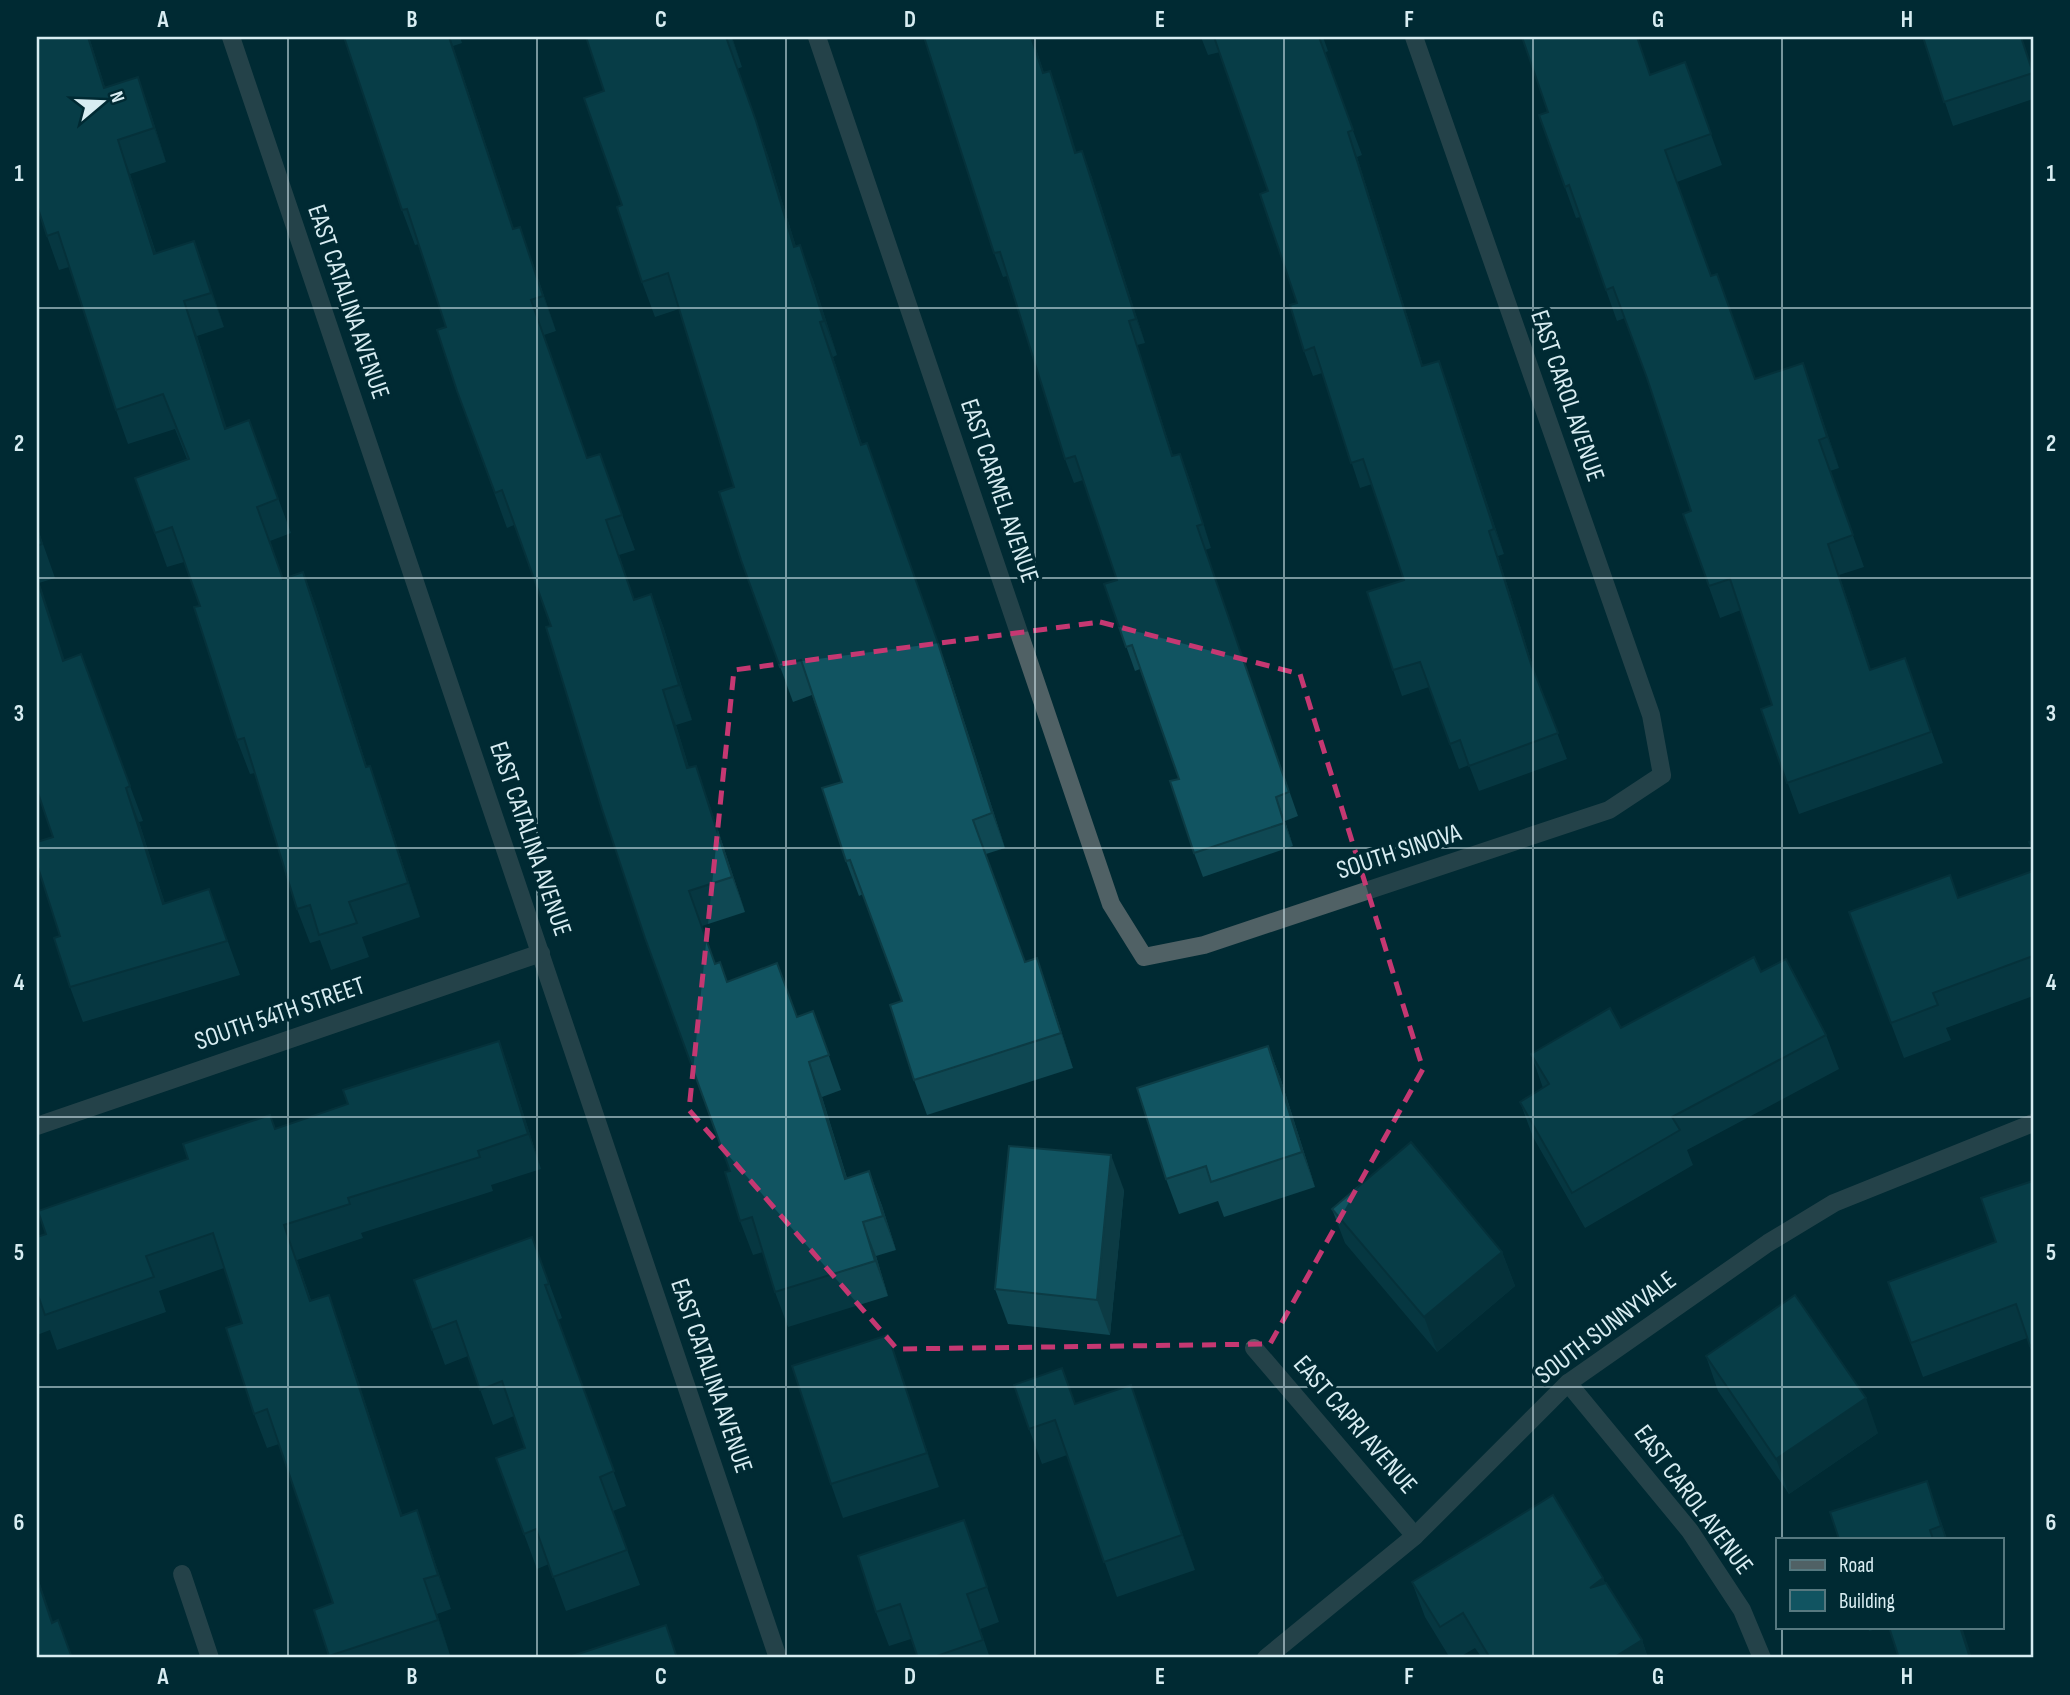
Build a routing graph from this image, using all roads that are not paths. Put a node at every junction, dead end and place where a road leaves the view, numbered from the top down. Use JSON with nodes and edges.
{"nodes":[{"id":1,"x":231,"y":37,"type":"edge"},
{"id":2,"x":817,"y":37,"type":"edge"},
{"id":3,"x":1414,"y":37,"type":"edge"},
{"id":4,"x":1662,"y":775,"type":"joint"},
{"id":5,"x":541,"y":953,"type":"junction"},
{"id":6,"x":1144,"y":957,"type":"joint"},
{"id":7,"x":2033,"y":1123,"type":"edge"},
{"id":8,"x":37,"y":1126,"type":"edge"},
{"id":9,"x":1254,"y":1348,"type":"dead end"},
{"id":10,"x":1568,"y":1383,"type":"junction"},
{"id":11,"x":1415,"y":1536,"type":"junction"},
{"id":12,"x":182,"y":1574,"type":"dead end"},
{"id":13,"x":210,"y":1658,"type":"edge"},
{"id":14,"x":778,"y":1658,"type":"edge"},
{"id":15,"x":1266,"y":1658,"type":"edge"},
{"id":16,"x":1762,"y":1658,"type":"edge"}],
"edges":[{"from":1,"to":5,"type":"street","name":"EAST CATALINA AVENUE"},
{"from":2,"to":6,"type":"street","name":"EAST CARMEL AVENUE"},
{"from":3,"to":4,"type":"street","name":"EAST CAROL AVENUE"},
{"from":4,"to":6,"type":"street","name":"SOUTH SINOVA"},
{"from":5,"to":8,"type":"street","name":"SOUTH 54TH STREET"},
{"from":5,"to":14,"type":"street","name":"EAST CATALINA AVENUE"},
{"from":7,"to":10,"type":"street","name":"SOUTH SUNNYVALE"},
{"from":9,"to":11,"type":"street","name":"EAST CAPRI AVENUE"},
{"from":10,"to":11,"type":"street","name":"SOUTH SUNNYVALE"},
{"from":10,"to":16,"type":"street","name":"EAST CAROL AVENUE"},
{"from":11,"to":15,"type":"street","name":"SOUTH SUNNYVALE"},
{"from":12,"to":13,"type":"street"}]}
